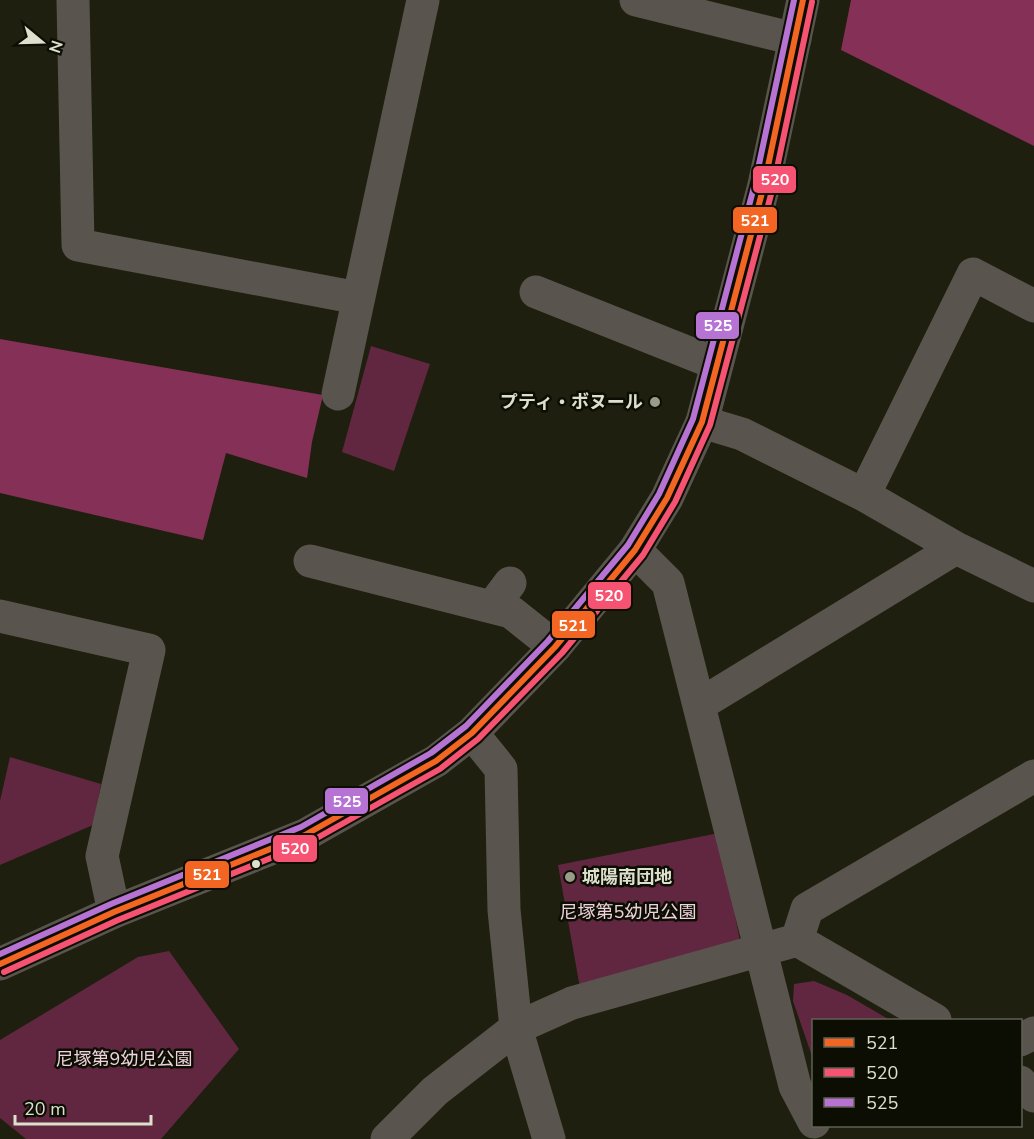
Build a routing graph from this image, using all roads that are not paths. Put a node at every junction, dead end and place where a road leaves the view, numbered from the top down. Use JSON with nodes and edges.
{"nodes":[{"id":1,"x":73,"y":0,"type":"edge"},
{"id":2,"x":423,"y":0,"type":"edge"},
{"id":3,"x":636,"y":0,"type":"edge"},
{"id":4,"x":803,"y":0,"type":"edge"},
{"id":5,"x":795,"y":39,"type":"junction"},
{"id":6,"x":536,"y":292,"type":"dead end"},
{"id":7,"x":358,"y":298,"type":"junction"},
{"id":8,"x":1034,"y":306,"type":"edge"},
{"id":9,"x":717,"y":364,"type":"junction"},
{"id":10,"x":338,"y":393,"type":"dead end"},
{"id":11,"x":702,"y":422,"type":"junction"},
{"id":12,"x":864,"y":495,"type":"junction"},
{"id":13,"x":956,"y":548,"type":"junction"},
{"id":14,"x":635,"y":550,"type":"junction"},
{"id":15,"x":310,"y":561,"type":"dead end"},
{"id":16,"x":1034,"y":586,"type":"edge"},
{"id":17,"x":0,"y":616,"type":"edge"},
{"id":18,"x":555,"y":647,"type":"junction"},
{"id":19,"x":699,"y":705,"type":"junction"},
{"id":20,"x":472,"y":733,"type":"junction"},
{"id":21,"x":1034,"y":776,"type":"edge"},
{"id":22,"x":114,"y":912,"type":"junction"},
{"id":23,"x":797,"y":940,"type":"junction"},
{"id":24,"x":760,"y":949,"type":"junction"},
{"id":25,"x":0,"y":964,"type":"edge"},
{"id":26,"x":933,"y":1019,"type":"edge"},
{"id":27,"x":516,"y":1028,"type":"junction"},
{"id":28,"x":1022,"y":1084,"type":"edge"},
{"id":29,"x":1034,"y":1096,"type":"edge"},
{"id":30,"x":812,"y":1120,"type":"edge"},
{"id":31,"x":387,"y":1139,"type":"edge"},
{"id":32,"x":549,"y":1139,"type":"edge"}],
"edges":[{"from":1,"to":7,"type":"street"},
{"from":2,"to":7,"type":"street"},
{"from":3,"to":5,"type":"street"},
{"from":4,"to":5,"type":"street"},
{"from":5,"to":9,"type":"street"},
{"from":6,"to":9,"type":"street"},
{"from":7,"to":10,"type":"street"},
{"from":8,"to":12,"type":"street"},
{"from":9,"to":11,"type":"street"},
{"from":11,"to":12,"type":"street"},
{"from":11,"to":14,"type":"street"},
{"from":12,"to":13,"type":"street"},
{"from":13,"to":16,"type":"street"},
{"from":13,"to":19,"type":"street"},
{"from":14,"to":18,"type":"street"},
{"from":14,"to":19,"type":"street"},
{"from":15,"to":18,"type":"street"},
{"from":17,"to":22,"type":"street"},
{"from":18,"to":20,"type":"street"},
{"from":19,"to":24,"type":"street"},
{"from":20,"to":22,"type":"street"},
{"from":20,"to":27,"type":"street"},
{"from":21,"to":23,"type":"street"},
{"from":22,"to":25,"type":"street"},
{"from":23,"to":24,"type":"street"},
{"from":23,"to":26,"type":"street"},
{"from":24,"to":27,"type":"street"},
{"from":24,"to":30,"type":"street"},
{"from":27,"to":31,"type":"street"},
{"from":27,"to":32,"type":"street"},
{"from":28,"to":29,"type":"street"}]}
